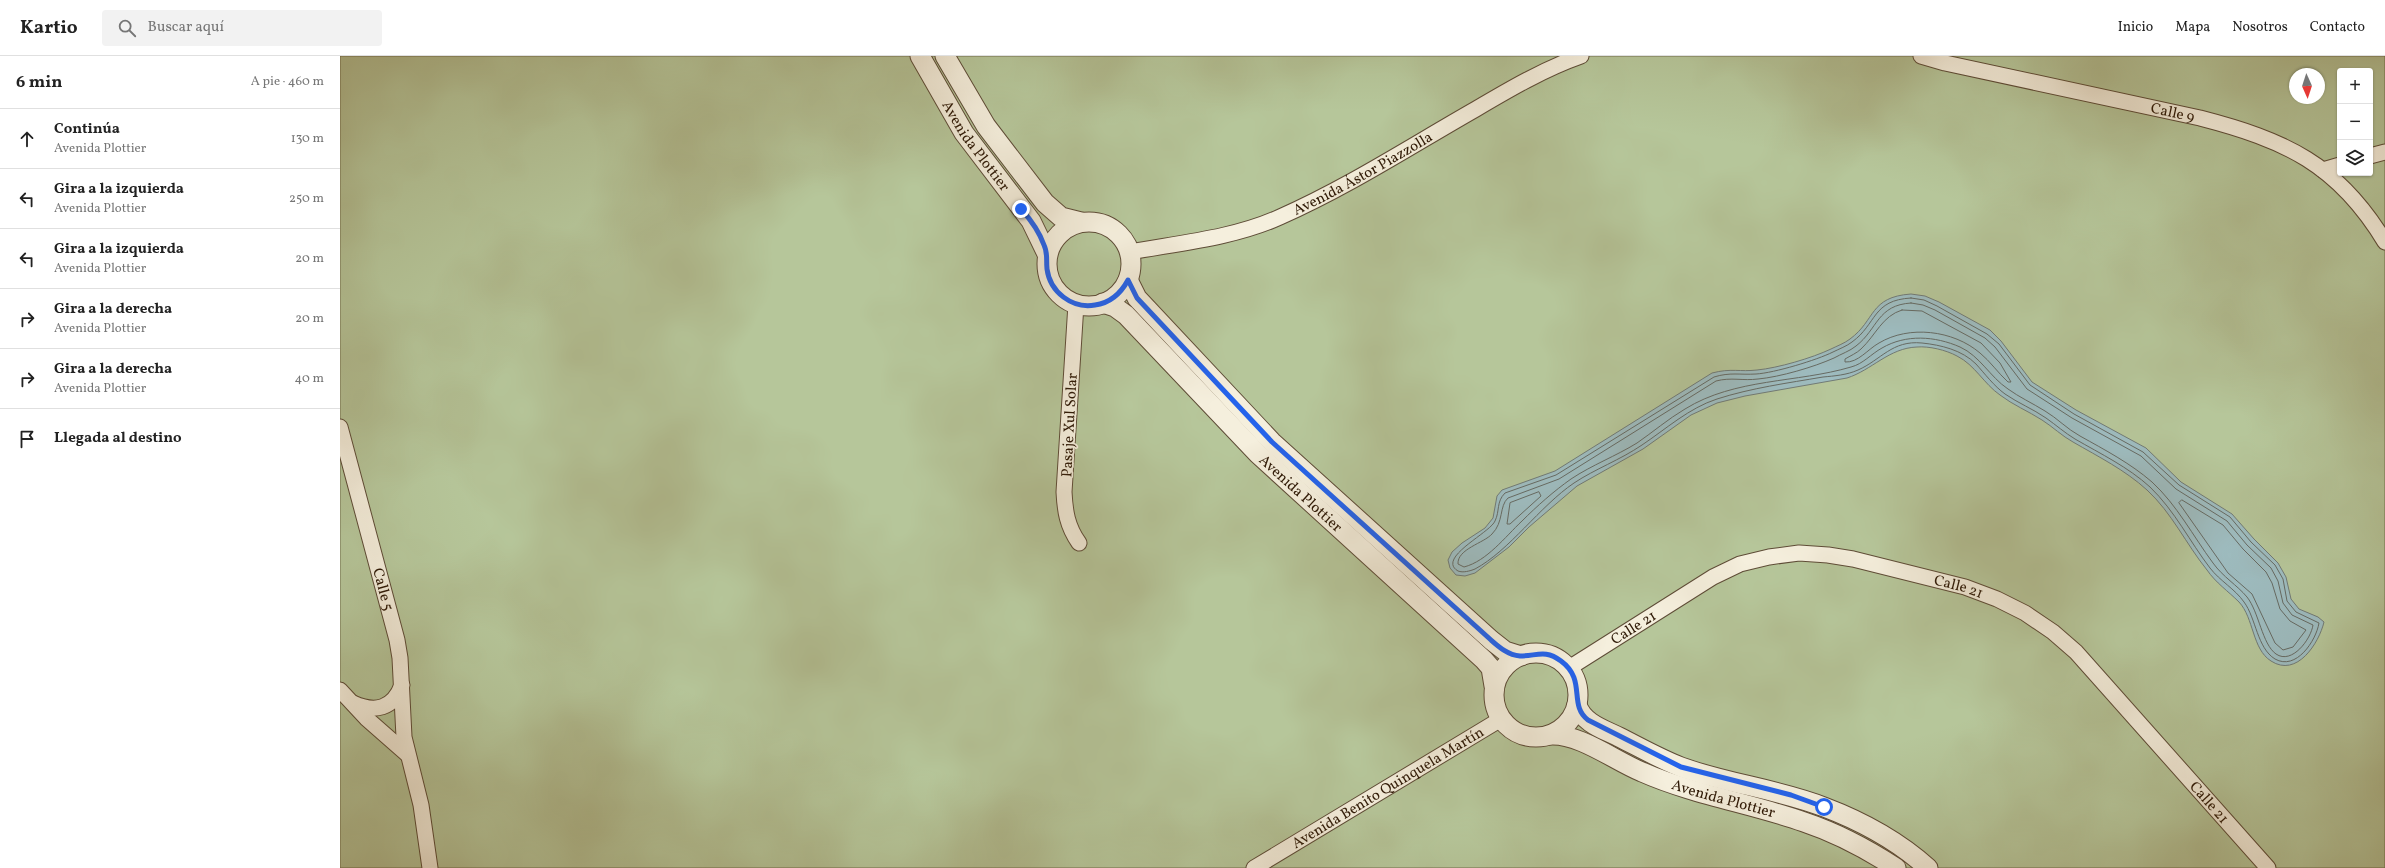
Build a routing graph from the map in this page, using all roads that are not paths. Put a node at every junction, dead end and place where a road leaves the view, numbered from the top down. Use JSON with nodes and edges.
{"nodes":[{"id":1,"x":920,"y":56,"type":"edge"},
{"id":2,"x":945,"y":56,"type":"edge"},
{"id":3,"x":1581,"y":56,"type":"edge"},
{"id":4,"x":1922,"y":56,"type":"edge"},
{"id":5,"x":2385,"y":152,"type":"edge"},
{"id":6,"x":2373,"y":155,"type":"edge"},
{"id":7,"x":2337,"y":166,"type":"edge"},
{"id":8,"x":2323,"y":170,"type":"junction"},
{"id":9,"x":1081,"y":222,"type":"junction"},
{"id":10,"x":2385,"y":242,"type":"edge"},
{"id":11,"x":1130,"y":252,"type":"junction"},
{"id":12,"x":1047,"y":254,"type":"junction"},
{"id":13,"x":1128,"y":280,"type":"junction"},
{"id":14,"x":1103,"y":303,"type":"junction"},
{"id":15,"x":1076,"y":304,"type":"junction"},
{"id":16,"x":340,"y":427,"type":"edge"},
{"id":17,"x":1079,"y":543,"type":"dead end"},
{"id":18,"x":1521,"y":656,"type":"junction"},
{"id":19,"x":1569,"y":668,"type":"junction"},
{"id":20,"x":402,"y":685,"type":"junction"},
{"id":21,"x":1494,"y":686,"type":"junction"},
{"id":22,"x":340,"y":690,"type":"edge"},
{"id":23,"x":352,"y":703,"type":"junction"},
{"id":24,"x":1577,"y":705,"type":"junction"},
{"id":25,"x":1501,"y":719,"type":"junction"},
{"id":26,"x":1550,"y":735,"type":"junction"},
{"id":27,"x":407,"y":754,"type":"junction"},
{"id":28,"x":430,"y":868,"type":"edge"},
{"id":29,"x":1254,"y":868,"type":"edge"},
{"id":30,"x":1896,"y":868,"type":"edge"},
{"id":31,"x":1928,"y":868,"type":"edge"},
{"id":32,"x":2268,"y":868,"type":"edge"}],
"edges":[{"from":1,"to":12,"type":"street","name":"Avenida Plottier"},
{"from":2,"to":9,"type":"street","name":"Avenida Plottier"},
{"from":3,"to":11,"type":"street","name":"Avenida Ástor Piazzolla"},
{"from":4,"to":8,"type":"street","name":"Calle 9"},
{"from":5,"to":6,"type":"street"},
{"from":7,"to":8,"type":"street"},
{"from":8,"to":10,"type":"street","name":"Calle 9"},
{"from":9,"to":11,"type":"street","name":"Avenida Plottier"},
{"from":9,"to":12,"type":"street","name":"Avenida Plottier"},
{"from":11,"to":13,"type":"street"},
{"from":12,"to":15,"type":"street","name":"Avenida Plottier"},
{"from":13,"to":14,"type":"street"},
{"from":13,"to":18,"type":"street","name":"Avenida Plottier"},
{"from":14,"to":15,"type":"street","name":"Avenida Plottier"},
{"from":14,"to":21,"type":"street","name":"Avenida Plottier"},
{"from":15,"to":17,"type":"street","name":"Pasaje Xul Solar"},
{"from":16,"to":20,"type":"street","name":"Calle 5"},
{"from":18,"to":19,"type":"street","name":"Avenida Plottier"},
{"from":18,"to":21,"type":"street","name":"Avenida Plottier"},
{"from":19,"to":24,"type":"street"},
{"from":19,"to":32,"type":"street","name":"Calle 21"},
{"from":20,"to":23,"type":"street"},
{"from":20,"to":27,"type":"street","name":"Calle 5"},
{"from":21,"to":25,"type":"street","name":"Avenida Plottier"},
{"from":22,"to":23,"type":"street"},
{"from":23,"to":27,"type":"street"},
{"from":24,"to":26,"type":"street"},
{"from":24,"to":31,"type":"street","name":"Avenida Plottier"},
{"from":25,"to":26,"type":"street","name":"Avenida Plottier"},
{"from":25,"to":29,"type":"street","name":"Avenida Benito Quinquela Martín"},
{"from":26,"to":30,"type":"street","name":"Avenida Plottier"},
{"from":27,"to":28,"type":"street","name":"Calle 5"}]}
